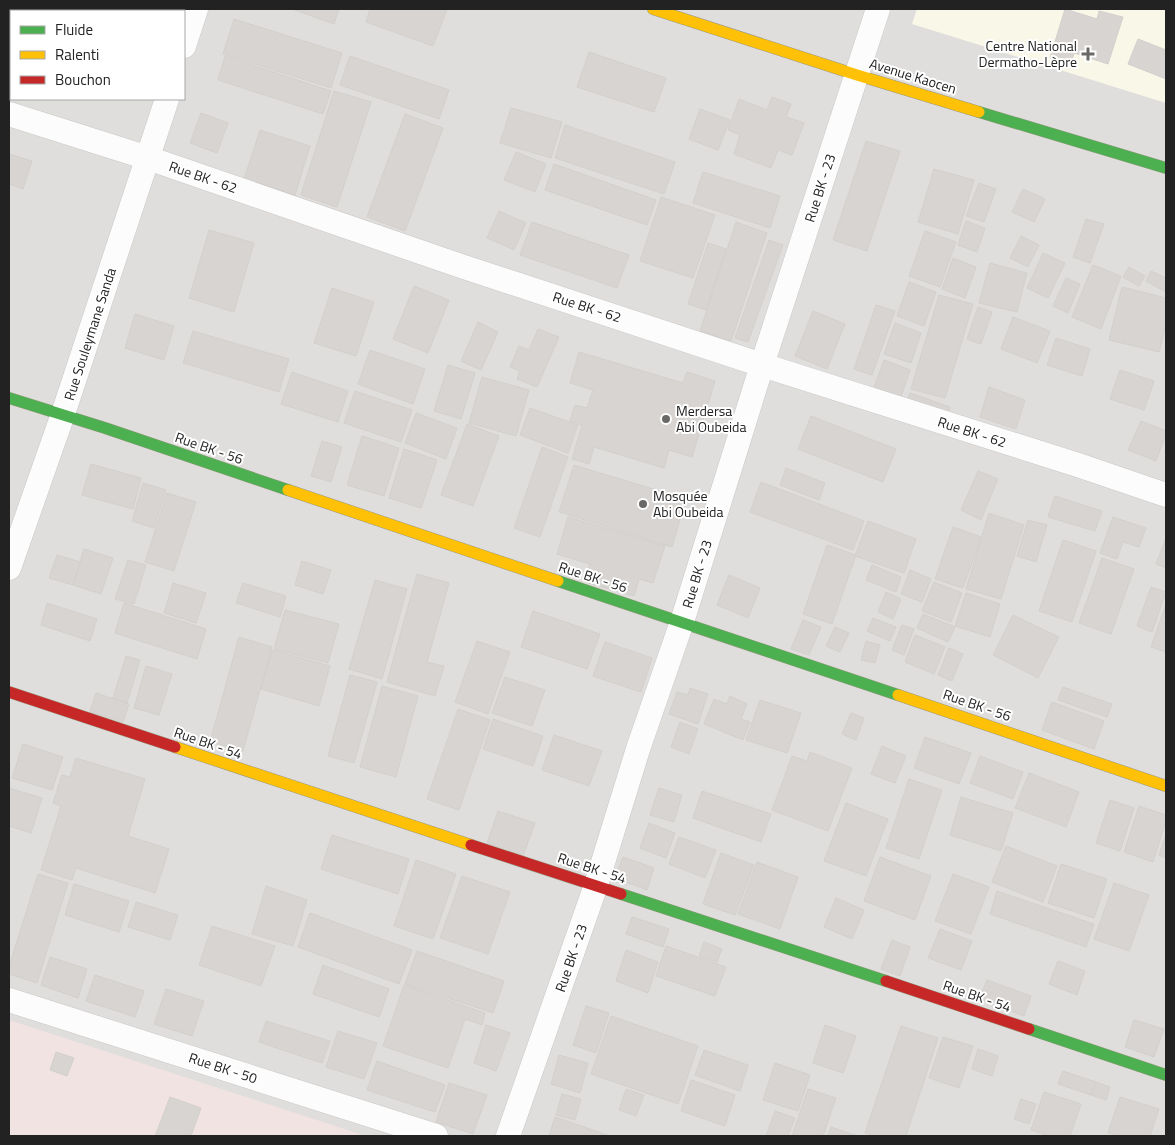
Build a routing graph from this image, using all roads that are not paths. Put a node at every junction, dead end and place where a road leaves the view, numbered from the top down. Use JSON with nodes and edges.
{"nodes":[{"id":1,"x":196,"y":9,"type":"edge"},
{"id":2,"x":653,"y":9,"type":"edge"},
{"id":3,"x":878,"y":9,"type":"edge"},
{"id":4,"x":185,"y":43,"type":"edge"},
{"id":5,"x":857,"y":74,"type":"junction"},
{"id":6,"x":167,"y":100,"type":"edge"},
{"id":7,"x":9,"y":114,"type":"edge"},
{"id":8,"x":148,"y":158,"type":"junction"},
{"id":9,"x":1166,"y":168,"type":"edge"},
{"id":10,"x":762,"y":365,"type":"junction"},
{"id":11,"x":9,"y":398,"type":"edge"},
{"id":12,"x":63,"y":414,"type":"junction"},
{"id":13,"x":1166,"y":495,"type":"edge"},
{"id":14,"x":9,"y":568,"type":"edge"},
{"id":15,"x":682,"y":622,"type":"junction"},
{"id":16,"x":9,"y":692,"type":"edge"},
{"id":17,"x":1166,"y":786,"type":"edge"},
{"id":18,"x":596,"y":885,"type":"junction"},
{"id":19,"x":9,"y":1000,"type":"edge"},
{"id":20,"x":1166,"y":1075,"type":"edge"},
{"id":21,"x":436,"y":1136,"type":"edge"},
{"id":22,"x":508,"y":1136,"type":"edge"}],
"edges":[{"from":1,"to":4,"type":"street"},
{"from":2,"to":5,"type":"street","name":"Avenue Kaocen"},
{"from":3,"to":5,"type":"street","name":"Rue BK - 23"},
{"from":5,"to":9,"type":"street","name":"Avenue Kaocen"},
{"from":5,"to":10,"type":"street","name":"Rue BK - 23"},
{"from":6,"to":8,"type":"street","name":"Rue Souleymane Sanda"},
{"from":7,"to":8,"type":"street","name":"Rue BK - 62"},
{"from":8,"to":10,"type":"street","name":"Rue BK - 62"},
{"from":8,"to":12,"type":"street","name":"Rue Souleymane Sanda"},
{"from":10,"to":13,"type":"street","name":"Rue BK - 62"},
{"from":10,"to":15,"type":"street","name":"Rue BK - 23"},
{"from":11,"to":12,"type":"street","name":"Rue BK - 56"},
{"from":12,"to":14,"type":"street","name":"Rue Souleymane Sanda"},
{"from":12,"to":15,"type":"street","name":"Rue BK - 56"},
{"from":15,"to":17,"type":"street","name":"Rue BK - 56"},
{"from":15,"to":18,"type":"street","name":"Rue BK - 23"},
{"from":16,"to":18,"type":"street","name":"Rue BK - 54"},
{"from":18,"to":20,"type":"street","name":"Rue BK - 54"},
{"from":18,"to":22,"type":"street","name":"Rue BK - 23"},
{"from":19,"to":21,"type":"street","name":"Rue BK - 50"}]}
